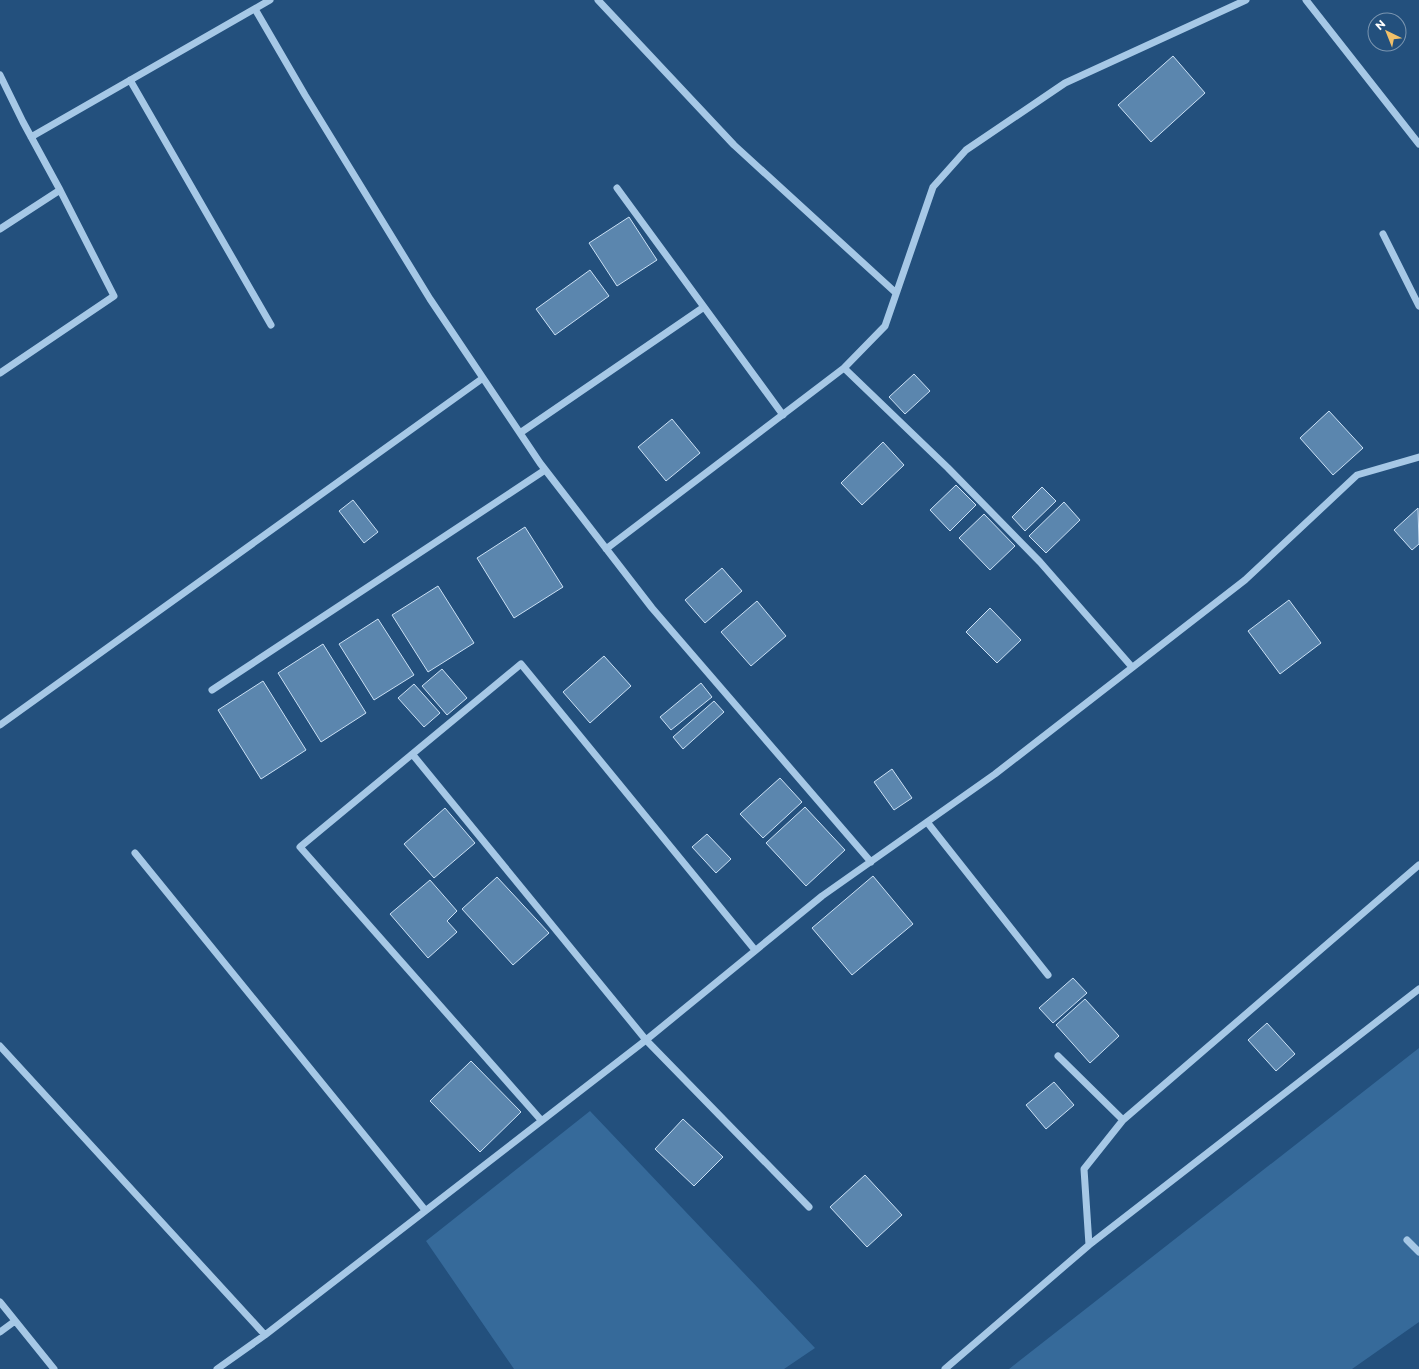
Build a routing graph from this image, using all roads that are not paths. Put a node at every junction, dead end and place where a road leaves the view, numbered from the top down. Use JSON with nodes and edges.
{"nodes":[{"id":1,"x":270,"y":0,"type":"edge"},
{"id":2,"x":598,"y":0,"type":"edge"},
{"id":3,"x":1246,"y":0,"type":"edge"},
{"id":4,"x":1306,"y":0,"type":"edge"},
{"id":5,"x":255,"y":9,"type":"junction"},
{"id":6,"x":0,"y":76,"type":"edge"},
{"id":7,"x":130,"y":80,"type":"junction"},
{"id":8,"x":31,"y":136,"type":"junction"},
{"id":9,"x":1419,"y":144,"type":"edge"},
{"id":10,"x":617,"y":188,"type":"dead end"},
{"id":11,"x":60,"y":190,"type":"junction"},
{"id":12,"x":0,"y":229,"type":"edge"},
{"id":13,"x":1383,"y":234,"type":"dead end"},
{"id":14,"x":896,"y":292,"type":"junction"},
{"id":15,"x":1419,"y":306,"type":"edge"},
{"id":16,"x":704,"y":307,"type":"junction"},
{"id":17,"x":271,"y":325,"type":"dead end"},
{"id":18,"x":844,"y":368,"type":"junction"},
{"id":19,"x":0,"y":373,"type":"edge"},
{"id":20,"x":483,"y":378,"type":"junction"},
{"id":21,"x":783,"y":415,"type":"junction"},
{"id":22,"x":520,"y":433,"type":"junction"},
{"id":23,"x":1419,"y":457,"type":"edge"},
{"id":24,"x":545,"y":470,"type":"junction"},
{"id":25,"x":606,"y":549,"type":"junction"},
{"id":26,"x":1132,"y":667,"type":"junction"},
{"id":27,"x":212,"y":690,"type":"dead end"},
{"id":28,"x":0,"y":725,"type":"edge"},
{"id":29,"x":413,"y":755,"type":"junction"},
{"id":30,"x":927,"y":822,"type":"junction"},
{"id":31,"x":135,"y":853,"type":"dead end"},
{"id":32,"x":871,"y":862,"type":"junction"},
{"id":33,"x":1419,"y":865,"type":"edge"},
{"id":34,"x":755,"y":950,"type":"junction"},
{"id":35,"x":1048,"y":975,"type":"dead end"},
{"id":36,"x":1419,"y":989,"type":"edge"},
{"id":37,"x":646,"y":1040,"type":"junction"},
{"id":38,"x":0,"y":1046,"type":"edge"},
{"id":39,"x":1058,"y":1056,"type":"dead end"},
{"id":40,"x":541,"y":1120,"type":"junction"},
{"id":41,"x":1123,"y":1120,"type":"junction"},
{"id":42,"x":809,"y":1207,"type":"dead end"},
{"id":43,"x":425,"y":1210,"type":"junction"},
{"id":44,"x":1407,"y":1240,"type":"dead end"},
{"id":45,"x":1089,"y":1245,"type":"junction"},
{"id":46,"x":1419,"y":1252,"type":"edge"},
{"id":47,"x":0,"y":1302,"type":"edge"},
{"id":48,"x":15,"y":1321,"type":"junction"},
{"id":49,"x":0,"y":1332,"type":"edge"},
{"id":50,"x":265,"y":1335,"type":"junction"},
{"id":51,"x":54,"y":1369,"type":"edge"},
{"id":52,"x":217,"y":1369,"type":"edge"},
{"id":53,"x":945,"y":1369,"type":"edge"}],
"edges":[{"from":1,"to":5,"type":"street"},
{"from":2,"to":14,"type":"street"},
{"from":3,"to":14,"type":"street"},
{"from":4,"to":9,"type":"street"},
{"from":5,"to":7,"type":"street"},
{"from":5,"to":20,"type":"street"},
{"from":6,"to":8,"type":"street"},
{"from":7,"to":8,"type":"street"},
{"from":7,"to":17,"type":"street"},
{"from":8,"to":11,"type":"street"},
{"from":10,"to":16,"type":"street"},
{"from":11,"to":12,"type":"street"},
{"from":11,"to":19,"type":"street"},
{"from":13,"to":15,"type":"street"},
{"from":14,"to":18,"type":"street"},
{"from":16,"to":21,"type":"street"},
{"from":16,"to":22,"type":"street"},
{"from":18,"to":21,"type":"street"},
{"from":18,"to":26,"type":"street"},
{"from":20,"to":22,"type":"street"},
{"from":20,"to":28,"type":"street"},
{"from":21,"to":25,"type":"street"},
{"from":22,"to":24,"type":"street"},
{"from":23,"to":26,"type":"street"},
{"from":24,"to":25,"type":"street"},
{"from":24,"to":27,"type":"street"},
{"from":25,"to":32,"type":"street"},
{"from":26,"to":30,"type":"street"},
{"from":29,"to":34,"type":"street"},
{"from":29,"to":37,"type":"street"},
{"from":29,"to":40,"type":"street"},
{"from":30,"to":32,"type":"street"},
{"from":30,"to":35,"type":"street"},
{"from":31,"to":43,"type":"street"},
{"from":32,"to":34,"type":"street"},
{"from":33,"to":41,"type":"street"},
{"from":34,"to":37,"type":"street"},
{"from":36,"to":45,"type":"street"},
{"from":37,"to":40,"type":"street"},
{"from":37,"to":42,"type":"street"},
{"from":38,"to":50,"type":"street"},
{"from":39,"to":41,"type":"street"},
{"from":40,"to":43,"type":"street"},
{"from":41,"to":45,"type":"street"},
{"from":43,"to":50,"type":"street"},
{"from":44,"to":46,"type":"street"},
{"from":45,"to":53,"type":"street"},
{"from":47,"to":48,"type":"street"},
{"from":48,"to":49,"type":"street"},
{"from":48,"to":51,"type":"street"},
{"from":50,"to":52,"type":"street"}]}
